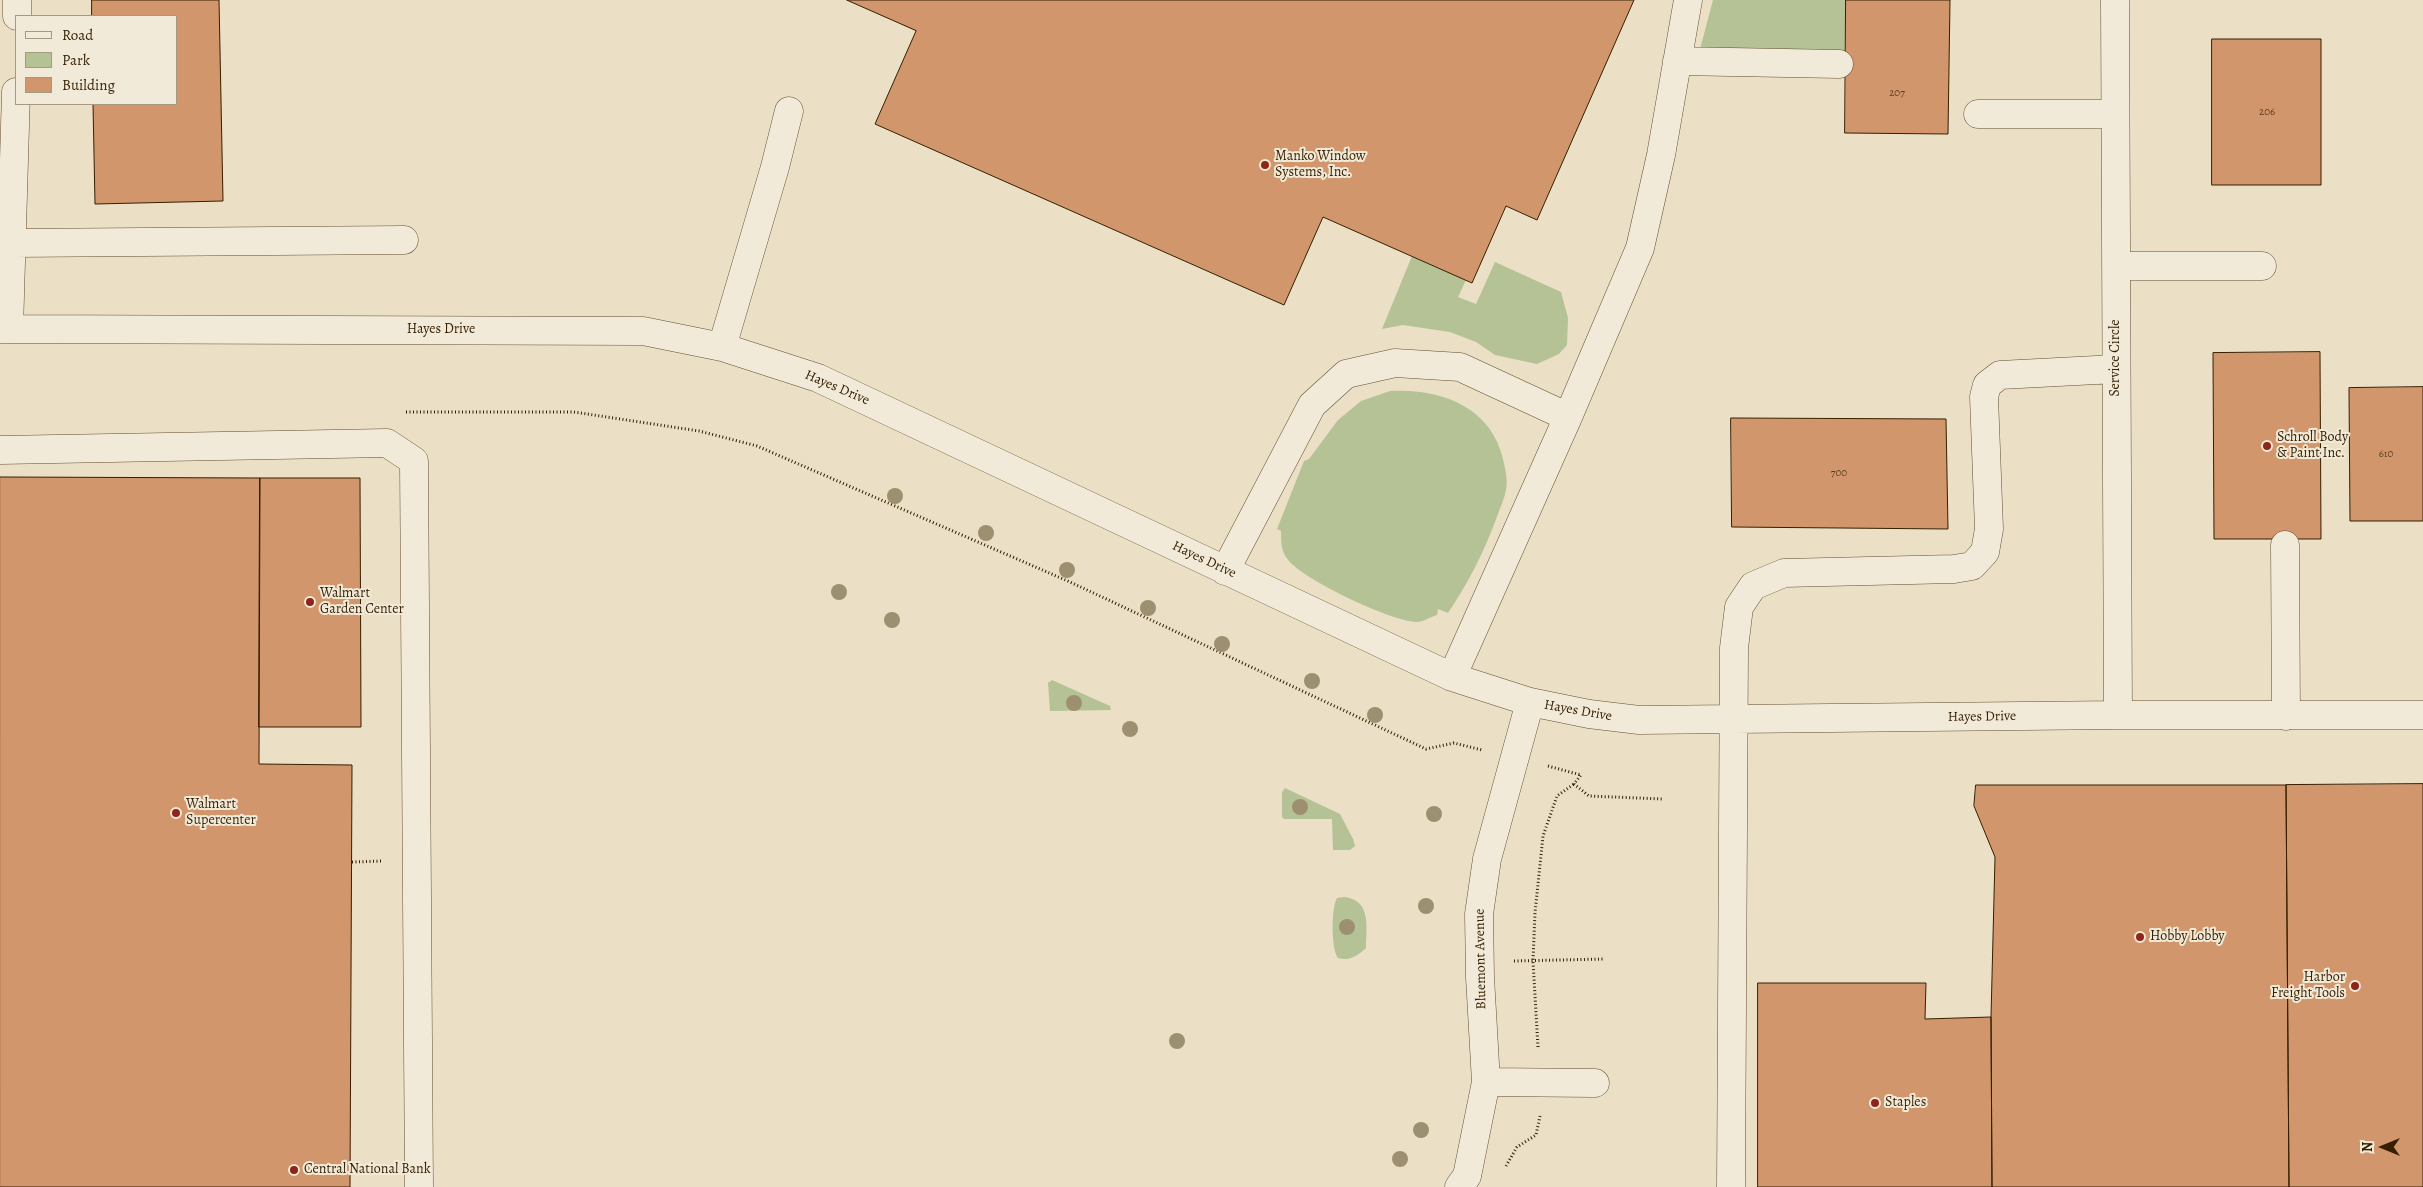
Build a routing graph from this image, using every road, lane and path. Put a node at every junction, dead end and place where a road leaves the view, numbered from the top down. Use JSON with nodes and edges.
{"nodes":[{"id":1,"x":17,"y":0,"type":"edge"},
{"id":2,"x":1688,"y":0,"type":"edge"},
{"id":3,"x":2115,"y":0,"type":"edge"},
{"id":4,"x":17,"y":15,"type":"edge"},
{"id":5,"x":1677,"y":61,"type":"junction"},
{"id":6,"x":1839,"y":64,"type":"dead end"},
{"id":7,"x":16,"y":105,"type":"edge"},
{"id":8,"x":789,"y":111,"type":"dead end"},
{"id":9,"x":1978,"y":114,"type":"dead end"},
{"id":10,"x":2115,"y":114,"type":"junction"},
{"id":11,"x":404,"y":240,"type":"dead end"},
{"id":12,"x":13,"y":243,"type":"junction"},
{"id":13,"x":2116,"y":266,"type":"junction"},
{"id":14,"x":2262,"y":266,"type":"dead end"},
{"id":15,"x":4,"y":329,"type":"edge"},
{"id":16,"x":722,"y":347,"type":"junction"},
{"id":17,"x":2116,"y":370,"type":"junction"},
{"id":18,"x":403,"y":412,"type":"dead end"},
{"id":19,"x":1568,"y":417,"type":"junction"},
{"id":20,"x":0,"y":450,"type":"edge"},
{"id":21,"x":2285,"y":545,"type":"dead end"},
{"id":22,"x":1226,"y":571,"type":"junction"},
{"id":23,"x":1452,"y":677,"type":"junction"},
{"id":24,"x":1530,"y":702,"type":"junction"},
{"id":25,"x":2118,"y":715,"type":"junction"},
{"id":26,"x":2423,"y":715,"type":"edge"},
{"id":27,"x":2286,"y":716,"type":"junction"},
{"id":28,"x":1734,"y":719,"type":"junction"},
{"id":29,"x":1515,"y":760,"type":"junction"},
{"id":30,"x":1574,"y":784,"type":"junction"},
{"id":31,"x":1663,"y":799,"type":"dead end"},
{"id":32,"x":1604,"y":959,"type":"dead end"},
{"id":33,"x":1534,"y":961,"type":"junction"},
{"id":34,"x":1480,"y":962,"type":"junction"},
{"id":35,"x":1486,"y":1082,"type":"junction"},
{"id":36,"x":1540,"y":1082,"type":"junction"},
{"id":37,"x":1595,"y":1083,"type":"dead end"},
{"id":38,"x":1503,"y":1170,"type":"dead end"},
{"id":39,"x":419,"y":1187,"type":"edge"},
{"id":40,"x":1459,"y":1187,"type":"edge"},
{"id":41,"x":1731,"y":1187,"type":"edge"}],
"edges":[{"from":1,"to":4,"type":"street"},
{"from":2,"to":5,"type":"street"},
{"from":3,"to":10,"type":"street","name":"Service Circle"},
{"from":5,"to":6,"type":"street"},
{"from":5,"to":19,"type":"street"},
{"from":7,"to":12,"type":"street"},
{"from":8,"to":16,"type":"street"},
{"from":9,"to":10,"type":"street"},
{"from":10,"to":13,"type":"street","name":"Service Circle"},
{"from":11,"to":12,"type":"street"},
{"from":12,"to":15,"type":"street"},
{"from":13,"to":14,"type":"street"},
{"from":13,"to":17,"type":"street","name":"Service Circle"},
{"from":15,"to":16,"type":"street","name":"Hayes Drive"},
{"from":16,"to":22,"type":"street","name":"Hayes Drive"},
{"from":17,"to":25,"type":"street","name":"Service Circle"},
{"from":17,"to":28,"type":"street"},
{"from":18,"to":29,"type":"path"},
{"from":19,"to":22,"type":"street"},
{"from":19,"to":23,"type":"street"},
{"from":20,"to":39,"type":"street"},
{"from":21,"to":27,"type":"street"},
{"from":22,"to":23,"type":"street","name":"Hayes Drive"},
{"from":23,"to":24,"type":"street","name":"Hayes Drive"},
{"from":24,"to":28,"type":"street","name":"Hayes Drive"},
{"from":24,"to":29,"type":"street","name":"Bluemont Avenue"},
{"from":25,"to":27,"type":"street","name":"Hayes Drive"},
{"from":25,"to":28,"type":"street","name":"Hayes Drive"},
{"from":26,"to":27,"type":"street","name":"Hayes Drive"},
{"from":28,"to":41,"type":"street"},
{"from":29,"to":30,"type":"path"},
{"from":29,"to":34,"type":"street","name":"Bluemont Avenue"},
{"from":30,"to":31,"type":"path"},
{"from":30,"to":33,"type":"path"},
{"from":32,"to":33,"type":"path"},
{"from":33,"to":34,"type":"path"},
{"from":33,"to":36,"type":"path"},
{"from":34,"to":35,"type":"street","name":"Bluemont Avenue"},
{"from":35,"to":36,"type":"street"},
{"from":35,"to":40,"type":"street","name":"Bluemont Avenue"},
{"from":36,"to":37,"type":"street"},
{"from":36,"to":38,"type":"path"}]}
